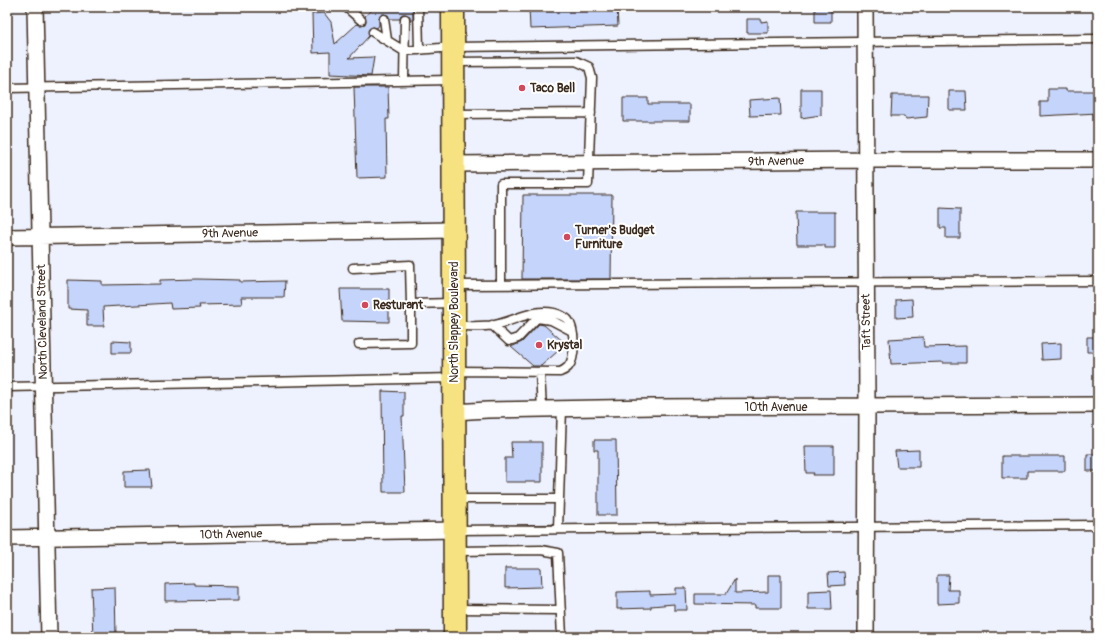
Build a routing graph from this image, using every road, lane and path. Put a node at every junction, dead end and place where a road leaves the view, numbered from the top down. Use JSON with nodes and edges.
{"nodes":[{"id":1,"x":35,"y":7,"type":"edge"},
{"id":2,"x":346,"y":7,"type":"edge"},
{"id":3,"x":418,"y":7,"type":"edge"},
{"id":4,"x":453,"y":7,"type":"edge"},
{"id":5,"x":865,"y":7,"type":"edge"},
{"id":6,"x":384,"y":19,"type":"dead end"},
{"id":7,"x":405,"y":19,"type":"dead end"},
{"id":8,"x":361,"y":20,"type":"dead end"},
{"id":9,"x":373,"y":32,"type":"dead end"},
{"id":10,"x":1098,"y":39,"type":"edge"},
{"id":11,"x":386,"y":40,"type":"junction"},
{"id":12,"x":865,"y":42,"type":"junction"},
{"id":13,"x":419,"y":50,"type":"junction"},
{"id":14,"x":404,"y":52,"type":"junction"},
{"id":15,"x":453,"y":63,"type":"junction"},
{"id":16,"x":404,"y":81,"type":"junction"},
{"id":17,"x":37,"y":87,"type":"junction"},
{"id":18,"x":7,"y":88,"type":"edge"},
{"id":19,"x":591,"y":113,"type":"junction"},
{"id":20,"x":453,"y":114,"type":"junction"},
{"id":21,"x":864,"y":160,"type":"junction"},
{"id":22,"x":1098,"y":160,"type":"edge"},
{"id":23,"x":589,"y":163,"type":"junction"},
{"id":24,"x":453,"y":164,"type":"junction"},
{"id":25,"x":454,"y":230,"type":"junction"},
{"id":26,"x":41,"y":236,"type":"junction"},
{"id":27,"x":7,"y":237,"type":"edge"},
{"id":28,"x":352,"y":268,"type":"dead end"},
{"id":29,"x":1098,"y":281,"type":"edge"},
{"id":30,"x":866,"y":284,"type":"junction"},
{"id":31,"x":501,"y":285,"type":"junction"},
{"id":32,"x":454,"y":294,"type":"junction"},
{"id":33,"x":411,"y":304,"type":"junction"},
{"id":34,"x":492,"y":325,"type":"junction"},
{"id":35,"x":454,"y":326,"type":"junction"},
{"id":36,"x":572,"y":331,"type":"junction"},
{"id":37,"x":359,"y":344,"type":"dead end"},
{"id":38,"x":540,"y":373,"type":"junction"},
{"id":39,"x":454,"y":374,"type":"junction"},
{"id":40,"x":44,"y":386,"type":"junction"},
{"id":41,"x":7,"y":387,"type":"edge"},
{"id":42,"x":1098,"y":405,"type":"edge"},
{"id":43,"x":867,"y":406,"type":"junction"},
{"id":44,"x":562,"y":408,"type":"junction"},
{"id":45,"x":542,"y":409,"type":"junction"},
{"id":46,"x":454,"y":412,"type":"junction"},
{"id":47,"x":559,"y":499,"type":"junction"},
{"id":48,"x":454,"y":500,"type":"junction"},
{"id":49,"x":1098,"y":525,"type":"edge"},
{"id":50,"x":866,"y":526,"type":"junction"},
{"id":51,"x":558,"y":529,"type":"junction"},
{"id":52,"x":46,"y":537,"type":"junction"},
{"id":53,"x":7,"y":538,"type":"edge"},
{"id":54,"x":455,"y":541,"type":"junction"},
{"id":55,"x":455,"y":609,"type":"junction"},
{"id":56,"x":561,"y":610,"type":"junction"},
{"id":57,"x":49,"y":637,"type":"edge"},
{"id":58,"x":455,"y":637,"type":"edge"},
{"id":59,"x":562,"y":637,"type":"edge"},
{"id":60,"x":866,"y":637,"type":"edge"}],
"edges":[{"from":1,"to":17,"type":"street","name":"North Cleveland Street"},
{"from":2,"to":8,"type":"lane"},
{"from":3,"to":13,"type":"lane"},
{"from":4,"to":15,"type":"main road","name":"North Slappey Boulevard"},
{"from":5,"to":12,"type":"street","name":"Taft Street"},
{"from":6,"to":11,"type":"lane"},
{"from":7,"to":14,"type":"lane"},
{"from":9,"to":11,"type":"lane"},
{"from":10,"to":12,"type":"lane"},
{"from":11,"to":14,"type":"lane"},
{"from":12,"to":15,"type":"lane"},
{"from":12,"to":21,"type":"street","name":"Taft Street"},
{"from":13,"to":14,"type":"lane"},
{"from":13,"to":15,"type":"lane"},
{"from":14,"to":16,"type":"lane"},
{"from":15,"to":16,"type":"lane"},
{"from":15,"to":19,"type":"lane"},
{"from":15,"to":20,"type":"main road","name":"North Slappey Boulevard"},
{"from":16,"to":17,"type":"lane"},
{"from":17,"to":18,"type":"lane"},
{"from":17,"to":26,"type":"street","name":"North Cleveland Street"},
{"from":19,"to":20,"type":"lane"},
{"from":19,"to":23,"type":"lane"},
{"from":20,"to":24,"type":"main road","name":"North Slappey Boulevard"},
{"from":21,"to":22,"type":"street","name":"9th Avenue"},
{"from":21,"to":23,"type":"street","name":"9th Avenue"},
{"from":21,"to":30,"type":"street","name":"Taft Street"},
{"from":23,"to":24,"type":"street","name":"9th Avenue"},
{"from":23,"to":31,"type":"lane"},
{"from":24,"to":25,"type":"main road","name":"North Slappey Boulevard"},
{"from":25,"to":26,"type":"street","name":"9th Avenue"},
{"from":25,"to":32,"type":"main road","name":"North Slappey Boulevard"},
{"from":26,"to":27,"type":"street","name":"9th Avenue"},
{"from":26,"to":40,"type":"street","name":"North Cleveland Street"},
{"from":28,"to":33,"type":"lane"},
{"from":29,"to":30,"type":"lane"},
{"from":30,"to":31,"type":"lane"},
{"from":30,"to":43,"type":"street","name":"Taft Street"},
{"from":31,"to":32,"type":"lane"},
{"from":32,"to":33,"type":"lane"},
{"from":32,"to":35,"type":"main road","name":"North Slappey Boulevard"},
{"from":33,"to":37,"type":"lane"},
{"from":34,"to":35,"type":"lane"},
{"from":34,"to":36,"type":"lane"},
{"from":34,"to":36,"type":"lane"},
{"from":35,"to":39,"type":"main road","name":"North Slappey Boulevard"},
{"from":36,"to":38,"type":"lane"},
{"from":38,"to":39,"type":"lane"},
{"from":38,"to":45,"type":"lane"},
{"from":39,"to":40,"type":"lane"},
{"from":39,"to":46,"type":"main road","name":"North Slappey Boulevard"},
{"from":40,"to":41,"type":"lane"},
{"from":40,"to":52,"type":"street","name":"North Cleveland Street"},
{"from":42,"to":43,"type":"street","name":"10th Avenue"},
{"from":43,"to":44,"type":"street","name":"10th Avenue"},
{"from":43,"to":50,"type":"street","name":"Taft Street"},
{"from":44,"to":45,"type":"street","name":"10th Avenue"},
{"from":44,"to":47,"type":"lane"},
{"from":45,"to":46,"type":"street","name":"10th Avenue"},
{"from":46,"to":48,"type":"main road","name":"North Slappey Boulevard"},
{"from":47,"to":48,"type":"lane"},
{"from":47,"to":51,"type":"lane"},
{"from":48,"to":54,"type":"main road","name":"North Slappey Boulevard"},
{"from":49,"to":50,"type":"lane"},
{"from":50,"to":51,"type":"lane"},
{"from":50,"to":60,"type":"street","name":"Taft Street"},
{"from":51,"to":54,"type":"lane"},
{"from":52,"to":53,"type":"street","name":"10th Avenue"},
{"from":52,"to":54,"type":"street","name":"10th Avenue"},
{"from":52,"to":57,"type":"street","name":"North Cleveland Street"},
{"from":54,"to":55,"type":"main road","name":"North Slappey Boulevard"},
{"from":54,"to":56,"type":"lane"},
{"from":55,"to":56,"type":"lane"},
{"from":55,"to":58,"type":"main road","name":"North Slappey Boulevard"},
{"from":56,"to":59,"type":"lane"}]}
